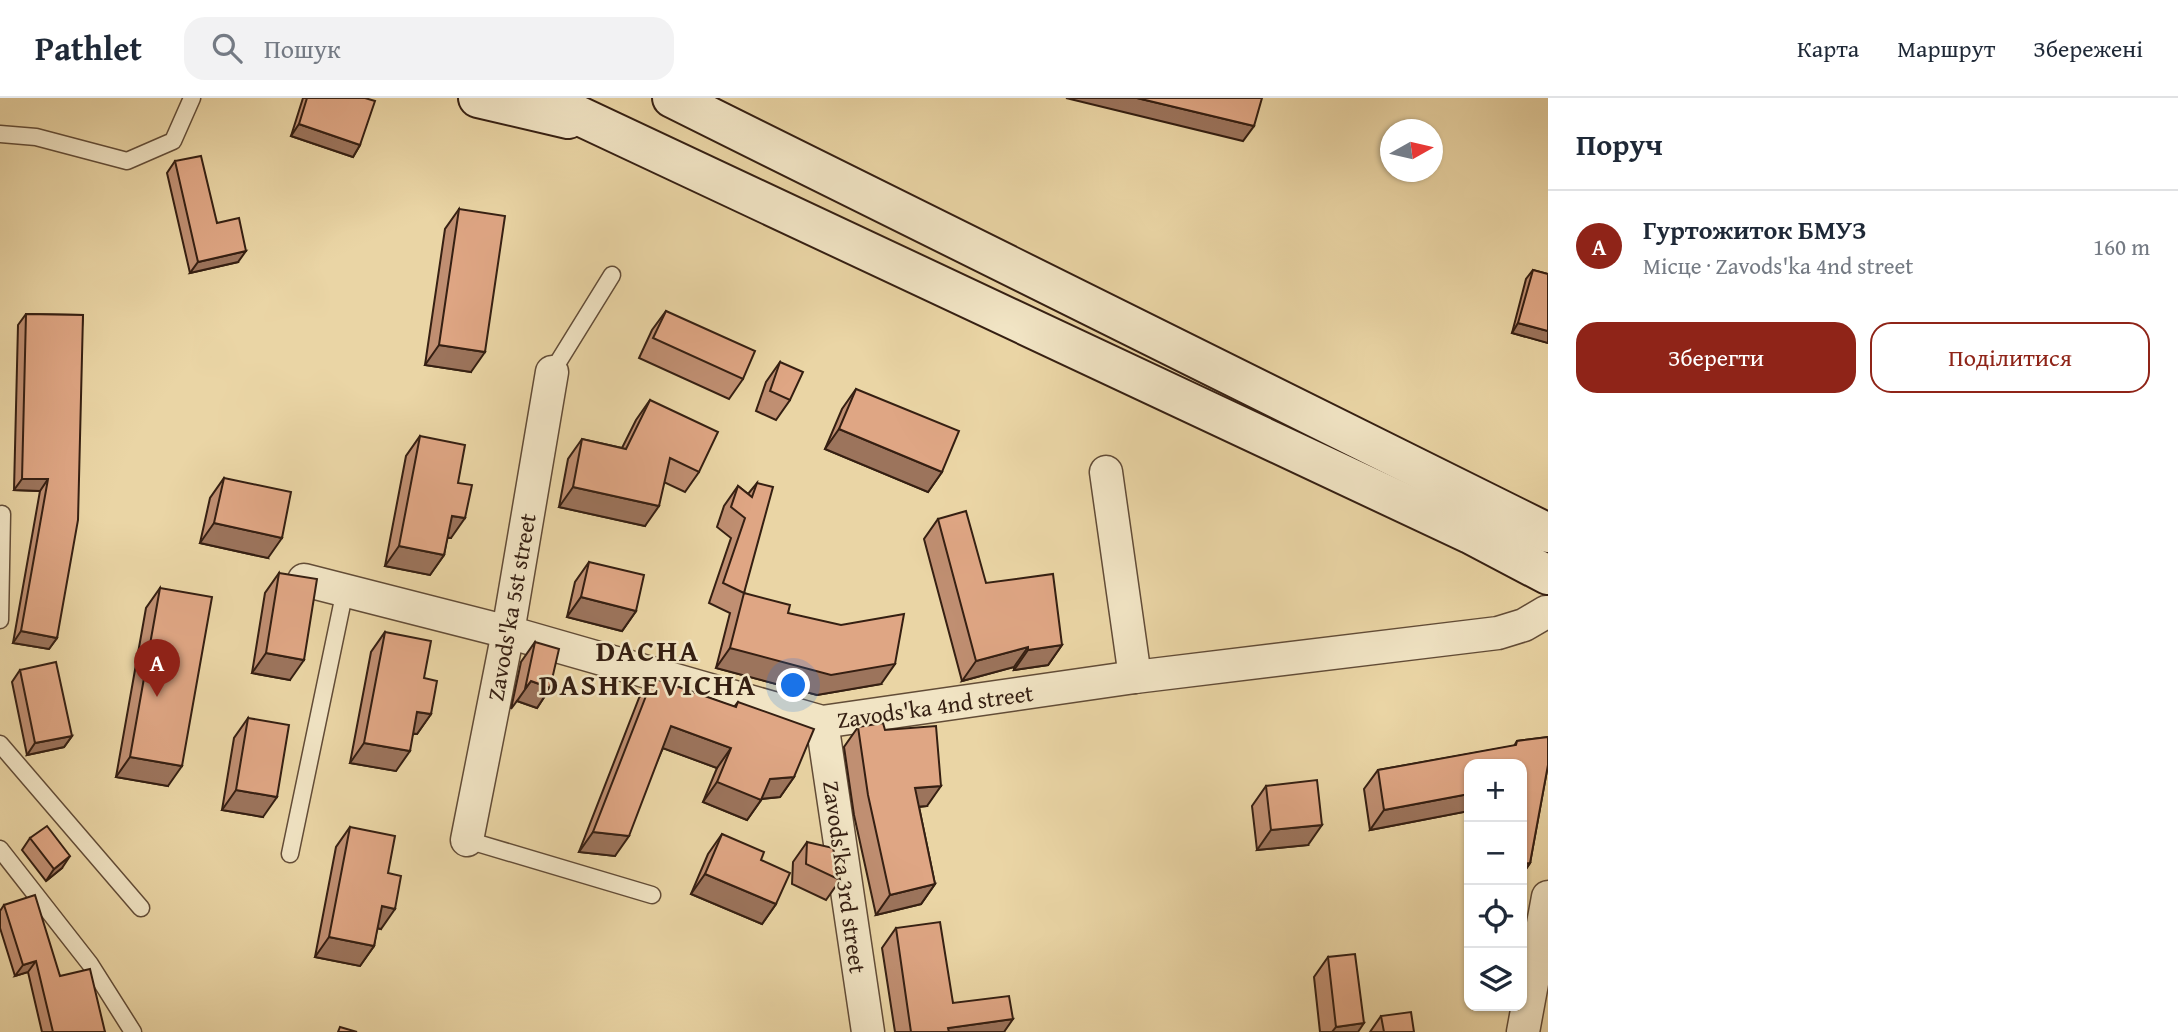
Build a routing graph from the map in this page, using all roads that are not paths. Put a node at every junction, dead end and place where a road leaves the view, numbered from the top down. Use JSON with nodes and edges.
{"nodes":[{"id":1,"x":192,"y":98,"type":"edge"},
{"id":2,"x":478,"y":98,"type":"edge"},
{"id":3,"x":541,"y":98,"type":"edge"},
{"id":4,"x":672,"y":98,"type":"edge"},
{"id":5,"x":612,"y":129,"type":"junction"},
{"id":6,"x":0,"y":134,"type":"edge"},
{"id":7,"x":612,"y":275,"type":"dead end"},
{"id":8,"x":552,"y":372,"type":"joint"},
{"id":9,"x":1106,"y":472,"type":"dead end"},
{"id":10,"x":2,"y":514,"type":"dead end"},
{"id":11,"x":1548,"y":533,"type":"edge"},
{"id":12,"x":304,"y":580,"type":"edge"},
{"id":13,"x":345,"y":590,"type":"junction"},
{"id":14,"x":1548,"y":596,"type":"edge"},
{"id":15,"x":0,"y":620,"type":"edge"},
{"id":16,"x":508,"y":632,"type":"junction"},
{"id":17,"x":1135,"y":677,"type":"junction"},
{"id":18,"x":822,"y":722,"type":"junction"},
{"id":19,"x":0,"y":744,"type":"edge"},
{"id":20,"x":467,"y":840,"type":"joint"},
{"id":21,"x":0,"y":849,"type":"edge"},
{"id":22,"x":290,"y":854,"type":"dead end"},
{"id":23,"x":652,"y":895,"type":"dead end"},
{"id":24,"x":1548,"y":897,"type":"edge"},
{"id":25,"x":141,"y":908,"type":"dead end"},
{"id":26,"x":133,"y":1032,"type":"edge"},
{"id":27,"x":868,"y":1032,"type":"edge"},
{"id":28,"x":1523,"y":1032,"type":"edge"}],
"edges":[{"from":1,"to":6,"type":"lane"},
{"from":2,"to":5,"type":"street"},
{"from":3,"to":5,"type":"street"},
{"from":4,"to":11,"type":"street"},
{"from":5,"to":14,"type":"street"},
{"from":7,"to":8,"type":"lane"},
{"from":8,"to":16,"type":"street","name":"Zavods'ka 5st street"},
{"from":9,"to":17,"type":"street"},
{"from":10,"to":15,"type":"lane"},
{"from":12,"to":13,"type":"street","name":"Zavods'ka 4nd street"},
{"from":13,"to":16,"type":"street","name":"Zavods'ka 4nd street"},
{"from":13,"to":22,"type":"lane"},
{"from":14,"to":17,"type":"street","name":"Zavods'ka 4nd street"},
{"from":16,"to":18,"type":"street","name":"Zavods'ka 4nd street"},
{"from":16,"to":20,"type":"street","name":"Zavods'ka 5st street"},
{"from":17,"to":18,"type":"street","name":"Zavods'ka 4nd street"},
{"from":18,"to":27,"type":"street","name":"Zavods'ka 3rd street"},
{"from":19,"to":25,"type":"lane"},
{"from":20,"to":23,"type":"lane"},
{"from":21,"to":26,"type":"lane"},
{"from":24,"to":28,"type":"street"}]}
